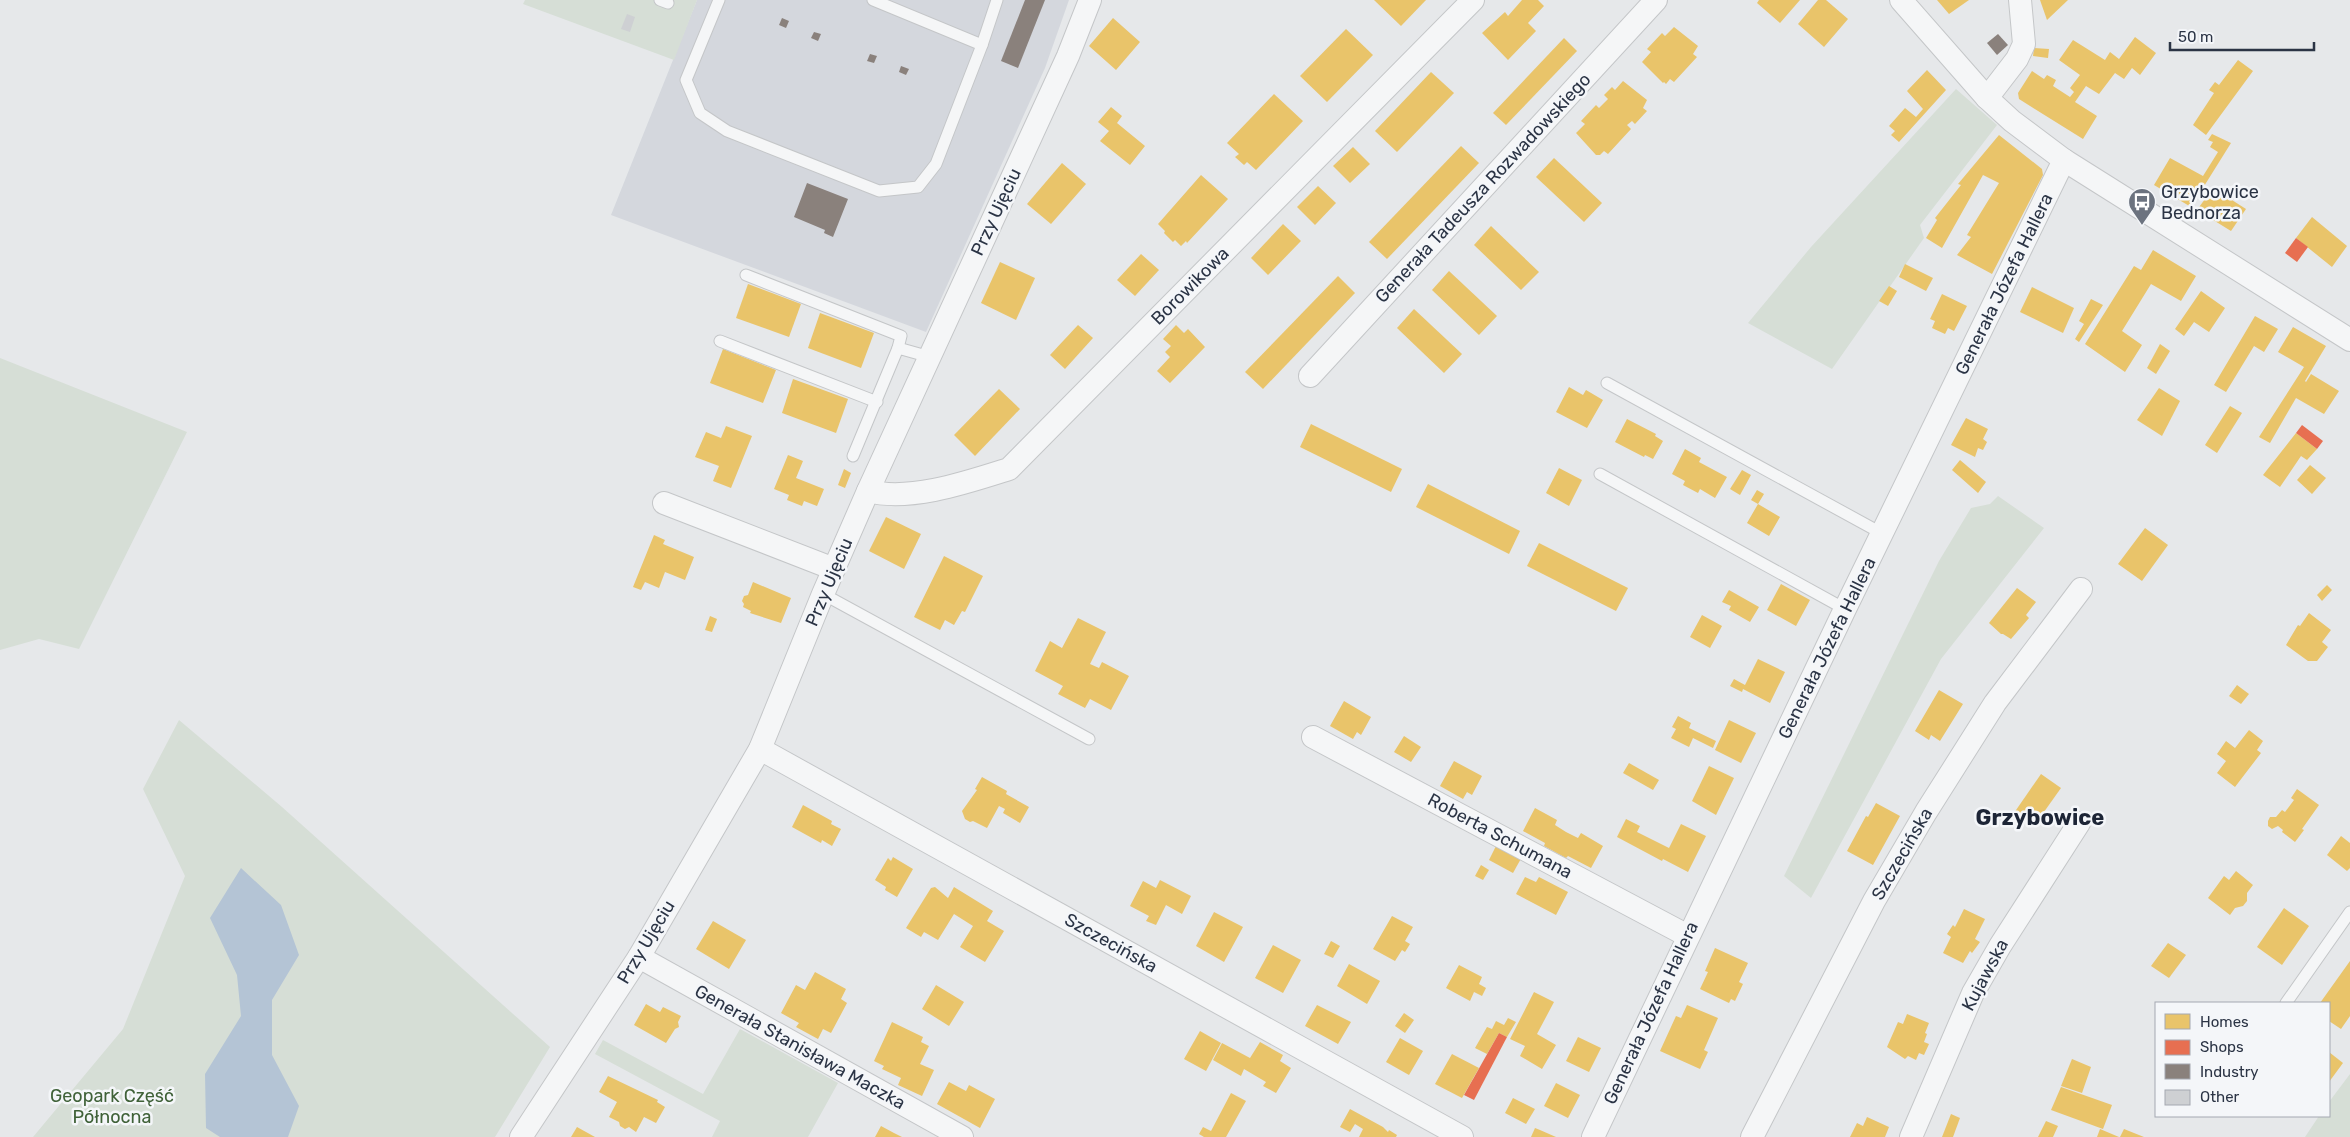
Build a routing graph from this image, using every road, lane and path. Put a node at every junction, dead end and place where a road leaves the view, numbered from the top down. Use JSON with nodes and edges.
{"nodes":[{"id":1,"x":719,"y":0,"type":"edge"},
{"id":2,"x":873,"y":0,"type":"edge"},
{"id":3,"x":997,"y":0,"type":"edge"},
{"id":4,"x":1090,"y":0,"type":"edge"},
{"id":5,"x":1473,"y":0,"type":"edge"},
{"id":6,"x":1656,"y":0,"type":"edge"},
{"id":7,"x":1901,"y":0,"type":"edge"},
{"id":8,"x":2020,"y":0,"type":"edge"},
{"id":9,"x":982,"y":45,"type":"junction"},
{"id":10,"x":1987,"y":98,"type":"junction"},
{"id":11,"x":2064,"y":160,"type":"junction"},
{"id":12,"x":746,"y":274,"type":"dead end"},
{"id":13,"x":2350,"y":340,"type":"edge"},
{"id":14,"x":720,"y":341,"type":"dead end"},
{"id":15,"x":898,"y":348,"type":"junction"},
{"id":16,"x":930,"y":357,"type":"junction"},
{"id":17,"x":1310,"y":376,"type":"dead end"},
{"id":18,"x":1607,"y":383,"type":"dead end"},
{"id":19,"x":877,"y":402,"type":"junction"},
{"id":20,"x":854,"y":456,"type":"dead end"},
{"id":21,"x":1600,"y":474,"type":"dead end"},
{"id":22,"x":868,"y":491,"type":"junction"},
{"id":23,"x":664,"y":503,"type":"dead end"},
{"id":24,"x":1883,"y":534,"type":"junction"},
{"id":25,"x":834,"y":569,"type":"junction"},
{"id":26,"x":2081,"y":590,"type":"dead end"},
{"id":27,"x":823,"y":594,"type":"junction"},
{"id":28,"x":1845,"y":609,"type":"junction"},
{"id":29,"x":1313,"y":737,"type":"dead end"},
{"id":30,"x":1089,"y":739,"type":"dead end"},
{"id":31,"x":760,"y":749,"type":"junction"},
{"id":32,"x":2079,"y":823,"type":"dead end"},
{"id":33,"x":2350,"y":912,"type":"edge"},
{"id":34,"x":1688,"y":936,"type":"junction"},
{"id":35,"x":639,"y":957,"type":"junction"},
{"id":36,"x":2287,"y":1002,"type":"edge"},
{"id":37,"x":521,"y":1137,"type":"edge"},
{"id":38,"x":962,"y":1137,"type":"edge"},
{"id":39,"x":1462,"y":1137,"type":"edge"},
{"id":40,"x":1593,"y":1137,"type":"edge"},
{"id":41,"x":1752,"y":1137,"type":"edge"},
{"id":42,"x":1910,"y":1137,"type":"edge"}],
"edges":[{"from":1,"to":9,"type":"lane"},
{"from":2,"to":9,"type":"lane"},
{"from":3,"to":9,"type":"lane"},
{"from":4,"to":16,"type":"street","name":"Przy Ujęciu"},
{"from":5,"to":22,"type":"street","name":"Borowikowa"},
{"from":6,"to":17,"type":"street","name":"Generała Tadeusza Rozwadowskiego"},
{"from":7,"to":10,"type":"street"},
{"from":8,"to":10,"type":"street"},
{"from":10,"to":11,"type":"street"},
{"from":11,"to":13,"type":"street"},
{"from":11,"to":24,"type":"street","name":"Generała Józefa Hallera"},
{"from":12,"to":15,"type":"lane"},
{"from":14,"to":19,"type":"lane"},
{"from":15,"to":16,"type":"lane"},
{"from":15,"to":19,"type":"lane"},
{"from":16,"to":22,"type":"street","name":"Przy Ujęciu"},
{"from":18,"to":24,"type":"lane"},
{"from":19,"to":20,"type":"lane"},
{"from":21,"to":28,"type":"lane"},
{"from":22,"to":25,"type":"street","name":"Przy Ujęciu"},
{"from":23,"to":25,"type":"street"},
{"from":24,"to":28,"type":"street","name":"Generała Józefa Hallera"},
{"from":25,"to":27,"type":"street","name":"Przy Ujęciu"},
{"from":26,"to":41,"type":"street","name":"Szczecińska"},
{"from":27,"to":30,"type":"lane"},
{"from":27,"to":31,"type":"street","name":"Przy Ujęciu"},
{"from":28,"to":34,"type":"street","name":"Generała Józefa Hallera"},
{"from":29,"to":34,"type":"street","name":"Roberta Schumana"},
{"from":31,"to":35,"type":"street","name":"Przy Ujęciu"},
{"from":31,"to":39,"type":"street","name":"Szczecińska"},
{"from":32,"to":42,"type":"street","name":"Kujawska"},
{"from":33,"to":36,"type":"lane"},
{"from":34,"to":40,"type":"street","name":"Generała Józefa Hallera"},
{"from":35,"to":37,"type":"street","name":"Przy Ujęciu"},
{"from":35,"to":38,"type":"street","name":"Generała Stanisława Maczka"}]}
